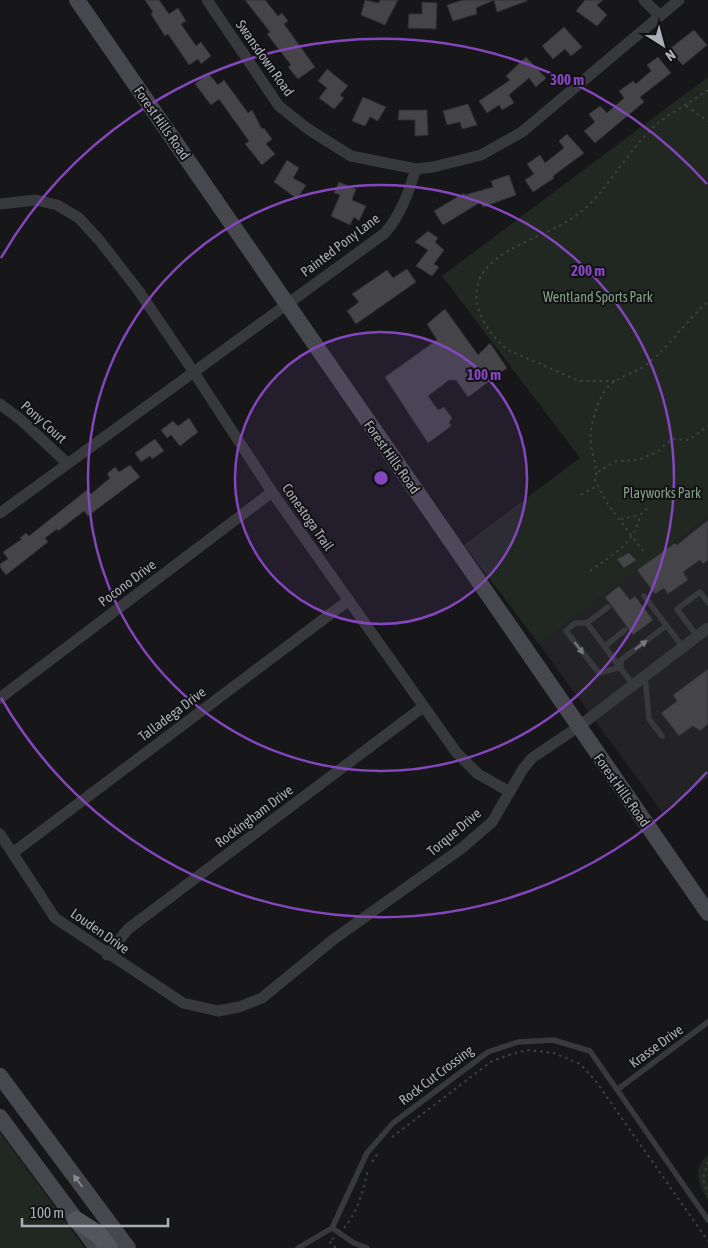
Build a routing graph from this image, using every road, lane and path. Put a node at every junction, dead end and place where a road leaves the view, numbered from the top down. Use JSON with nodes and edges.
{"nodes":[{"id":1,"x":77,"y":0,"type":"edge"},
{"id":2,"x":207,"y":0,"type":"edge"},
{"id":3,"x":644,"y":0,"type":"edge"},
{"id":4,"x":679,"y":0,"type":"edge"},
{"id":5,"x":659,"y":15,"type":"junction"},
{"id":6,"x":708,"y":90,"type":"edge"},
{"id":7,"x":686,"y":106,"type":"junction"},
{"id":8,"x":708,"y":121,"type":"edge"},
{"id":9,"x":416,"y":169,"type":"junction"},
{"id":10,"x":0,"y":204,"type":"edge"},
{"id":11,"x":708,"y":302,"type":"edge"},
{"id":12,"x":286,"y":303,"type":"junction"},
{"id":13,"x":193,"y":371,"type":"junction"},
{"id":14,"x":615,"y":381,"type":"junction"},
{"id":15,"x":0,"y":404,"type":"edge"},
{"id":16,"x":708,"y":426,"type":"edge"},
{"id":17,"x":67,"y":463,"type":"junction"},
{"id":18,"x":598,"y":472,"type":"junction"},
{"id":19,"x":598,"y":485,"type":"junction"},
{"id":20,"x":272,"y":492,"type":"junction"},
{"id":21,"x":581,"y":495,"type":"dead end"},
{"id":22,"x":650,"y":506,"type":"dead end"},
{"id":23,"x":0,"y":513,"type":"edge"},
{"id":24,"x":640,"y":515,"type":"junction"},
{"id":25,"x":621,"y":519,"type":"junction"},
{"id":26,"x":633,"y":537,"type":"junction"},
{"id":27,"x":643,"y":551,"type":"dead end"},
{"id":28,"x":590,"y":571,"type":"dead end"},
{"id":29,"x":644,"y":596,"type":"dead end"},
{"id":30,"x":349,"y":600,"type":"junction"},
{"id":31,"x":708,"y":602,"type":"edge"},
{"id":32,"x":608,"y":607,"type":"dead end"},
{"id":33,"x":587,"y":623,"type":"junction"},
{"id":34,"x":666,"y":626,"type":"junction"},
{"id":35,"x":708,"y":628,"type":"edge"},
{"id":36,"x":625,"y":630,"type":"dead end"},
{"id":37,"x":697,"y":636,"type":"junction"},
{"id":38,"x":604,"y":646,"type":"junction"},
{"id":39,"x":683,"y":647,"type":"junction"},
{"id":40,"x":621,"y":667,"type":"junction"},
{"id":41,"x":644,"y":676,"type":"junction"},
{"id":42,"x":633,"y":685,"type":"junction"},
{"id":43,"x":0,"y":698,"type":"edge"},
{"id":44,"x":423,"y":707,"type":"junction"},
{"id":45,"x":578,"y":727,"type":"junction"},
{"id":46,"x":662,"y":736,"type":"dead end"},
{"id":47,"x":510,"y":792,"type":"junction"},
{"id":48,"x":0,"y":834,"type":"edge"},
{"id":49,"x":14,"y":852,"type":"junction"},
{"id":50,"x":708,"y":913,"type":"edge"},
{"id":51,"x":107,"y":955,"type":"junction"},
{"id":52,"x":218,"y":1011,"type":"joint"},
{"id":53,"x":708,"y":1022,"type":"edge"},
{"id":54,"x":0,"y":1076,"type":"edge"},
{"id":55,"x":618,"y":1089,"type":"junction"},
{"id":56,"x":0,"y":1117,"type":"edge"},
{"id":57,"x":386,"y":1141,"type":"dead end"},
{"id":58,"x":381,"y":1149,"type":"dead end"},
{"id":59,"x":708,"y":1162,"type":"edge"},
{"id":60,"x":708,"y":1194,"type":"edge"},
{"id":61,"x":76,"y":1220,"type":"junction"},
{"id":62,"x":708,"y":1220,"type":"edge"},
{"id":63,"x":332,"y":1228,"type":"junction"},
{"id":64,"x":339,"y":1233,"type":"junction"},
{"id":65,"x":708,"y":1241,"type":"edge"},
{"id":66,"x":97,"y":1248,"type":"edge"},
{"id":67,"x":109,"y":1248,"type":"edge"},
{"id":68,"x":128,"y":1248,"type":"edge"},
{"id":69,"x":298,"y":1248,"type":"edge"},
{"id":70,"x":336,"y":1248,"type":"edge"},
{"id":71,"x":367,"y":1248,"type":"edge"}],
"edges":[{"from":1,"to":12,"type":"street","name":"Forest Hills Road"},
{"from":2,"to":9,"type":"street","name":"Swansdown Road"},
{"from":3,"to":5,"type":"street"},
{"from":4,"to":5,"type":"street"},
{"from":5,"to":9,"type":"street"},
{"from":6,"to":7,"type":"path"},
{"from":7,"to":8,"type":"path"},
{"from":7,"to":14,"type":"path"},
{"from":9,"to":12,"type":"street","name":"Painted Pony Lane"},
{"from":10,"to":13,"type":"street","name":"Conestoga Trail"},
{"from":11,"to":14,"type":"path"},
{"from":12,"to":13,"type":"street","name":"Painted Pony Lane"},
{"from":12,"to":45,"type":"street","name":"Forest Hills Road"},
{"from":13,"to":17,"type":"street","name":"Painted Pony Lane"},
{"from":13,"to":20,"type":"street","name":"Conestoga Trail"},
{"from":14,"to":18,"type":"path"},
{"from":15,"to":17,"type":"street","name":"Pony Court"},
{"from":16,"to":18,"type":"path"},
{"from":17,"to":23,"type":"street","name":"Painted Pony Lane"},
{"from":18,"to":19,"type":"path"},
{"from":19,"to":21,"type":"path"},
{"from":19,"to":25,"type":"path"},
{"from":20,"to":30,"type":"street","name":"Conestoga Trail"},
{"from":20,"to":43,"type":"street","name":"Pocono Drive"},
{"from":22,"to":24,"type":"path"},
{"from":24,"to":25,"type":"path"},
{"from":24,"to":26,"type":"path"},
{"from":25,"to":26,"type":"path"},
{"from":26,"to":27,"type":"path"},
{"from":26,"to":28,"type":"path"},
{"from":29,"to":34,"type":"lane"},
{"from":30,"to":44,"type":"street","name":"Conestoga Trail"},
{"from":30,"to":49,"type":"street","name":"Talladega Drive"},
{"from":31,"to":37,"type":"lane"},
{"from":32,"to":33,"type":"lane"},
{"from":33,"to":38,"type":"lane"},
{"from":33,"to":40,"type":"lane","one_way":true},
{"from":34,"to":39,"type":"lane"},
{"from":40,"to":34,"type":"lane","one_way":true},
{"from":35,"to":37,"type":"street","name":"Torque Drive"},
{"from":36,"to":38,"type":"lane"},
{"from":37,"to":39,"type":"street","name":"Torque Drive"},
{"from":38,"to":40,"type":"lane"},
{"from":39,"to":41,"type":"street","name":"Torque Drive"},
{"from":40,"to":42,"type":"lane"},
{"from":41,"to":42,"type":"street","name":"Torque Drive"},
{"from":41,"to":46,"type":"lane"},
{"from":42,"to":45,"type":"street","name":"Torque Drive"},
{"from":44,"to":47,"type":"street","name":"Conestoga Trail"},
{"from":44,"to":51,"type":"street","name":"Rockingham Drive"},
{"from":45,"to":47,"type":"street","name":"Torque Drive"},
{"from":45,"to":50,"type":"street","name":"Forest Hills Road"},
{"from":47,"to":52,"type":"street","name":"Torque Drive"},
{"from":48,"to":49,"type":"street","name":"Louden Drive"},
{"from":49,"to":51,"type":"street","name":"Louden Drive"},
{"from":51,"to":52,"type":"street","name":"Louden Drive"},
{"from":53,"to":55,"type":"lane","name":"Krasse Drive"},
{"from":68,"to":54,"type":"street","one_way":true},
{"from":55,"to":62,"type":"lane","name":"Rock Cut Crossing"},
{"from":55,"to":63,"type":"lane","name":"Rock Cut Crossing"},
{"from":56,"to":61,"type":"street"},
{"from":57,"to":65,"type":"path"},
{"from":58,"to":64,"type":"path"},
{"from":59,"to":60,"type":"path"},
{"from":61,"to":66,"type":"street"},
{"from":61,"to":67,"type":"main road"},
{"from":63,"to":64,"type":"lane"},
{"from":63,"to":69,"type":"lane"},
{"from":64,"to":70,"type":"path"},
{"from":64,"to":71,"type":"lane"}]}
